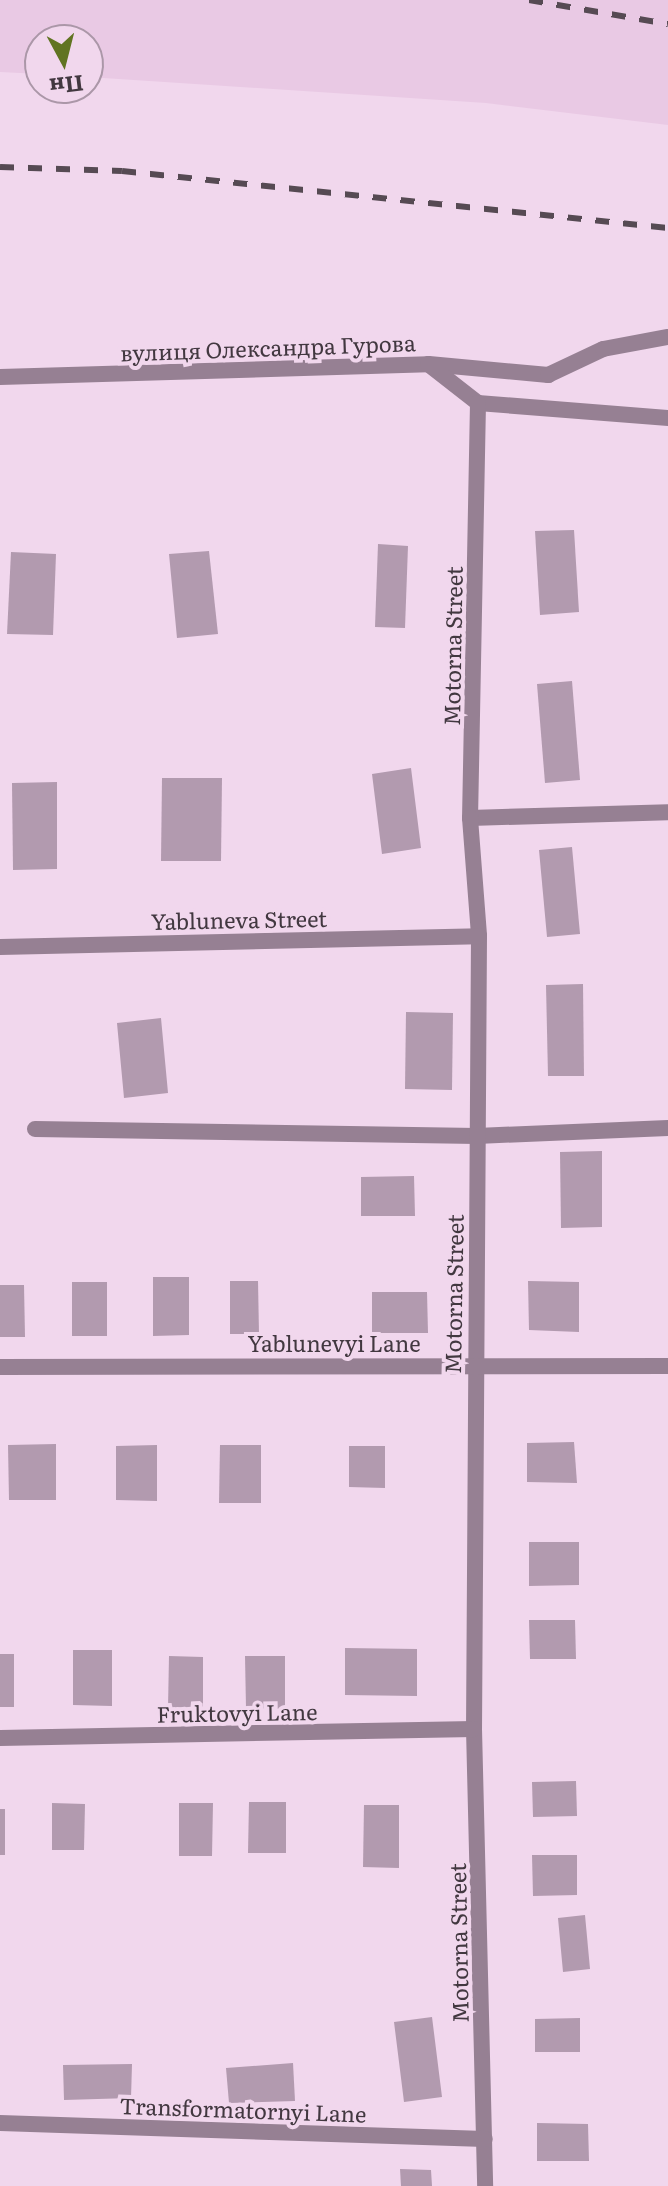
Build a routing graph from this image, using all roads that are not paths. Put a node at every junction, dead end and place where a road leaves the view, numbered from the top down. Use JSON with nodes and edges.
{"nodes":[{"id":1,"x":668,"y":337,"type":"edge"},
{"id":2,"x":428,"y":364,"type":"junction"},
{"id":3,"x":0,"y":377,"type":"edge"},
{"id":4,"x":478,"y":403,"type":"junction"},
{"id":5,"x":668,"y":418,"type":"edge"},
{"id":6,"x":668,"y":812,"type":"edge"},
{"id":7,"x":470,"y":818,"type":"junction"},
{"id":8,"x":479,"y":936,"type":"junction"},
{"id":9,"x":0,"y":947,"type":"edge"},
{"id":10,"x":668,"y":1128,"type":"edge"},
{"id":11,"x":35,"y":1129,"type":"dead end"},
{"id":12,"x":477,"y":1136,"type":"junction"},
{"id":13,"x":474,"y":1364,"type":"junction"},
{"id":14,"x":668,"y":1366,"type":"edge"},
{"id":15,"x":0,"y":1367,"type":"edge"},
{"id":16,"x":474,"y":1729,"type":"junction"},
{"id":17,"x":0,"y":1738,"type":"edge"},
{"id":18,"x":0,"y":2123,"type":"edge"},
{"id":19,"x":485,"y":2139,"type":"junction"},
{"id":20,"x":485,"y":2186,"type":"edge"}],
"edges":[{"from":1,"to":2,"type":"street"},
{"from":2,"to":3,"type":"street","name":"вулиця Олександра Гурова"},
{"from":2,"to":4,"type":"street","name":"вулиця Олександра Гурова"},
{"from":4,"to":5,"type":"street"},
{"from":4,"to":7,"type":"street","name":"Motorna Street"},
{"from":6,"to":7,"type":"street"},
{"from":7,"to":8,"type":"street","name":"Motorna Street"},
{"from":8,"to":9,"type":"street","name":"Yabluneva Street"},
{"from":8,"to":12,"type":"street","name":"Motorna Street"},
{"from":10,"to":12,"type":"street"},
{"from":11,"to":12,"type":"street"},
{"from":12,"to":13,"type":"street","name":"Motorna Street"},
{"from":13,"to":14,"type":"street","name":"Yablunevyi Lane"},
{"from":13,"to":15,"type":"street","name":"Yablunevyi Lane"},
{"from":13,"to":16,"type":"street","name":"Motorna Street"},
{"from":16,"to":17,"type":"street","name":"Fruktovyi Lane"},
{"from":16,"to":19,"type":"street","name":"Motorna Street"},
{"from":18,"to":19,"type":"street","name":"Transformatornyi Lane"},
{"from":19,"to":20,"type":"street","name":"Motorna Street"}]}
